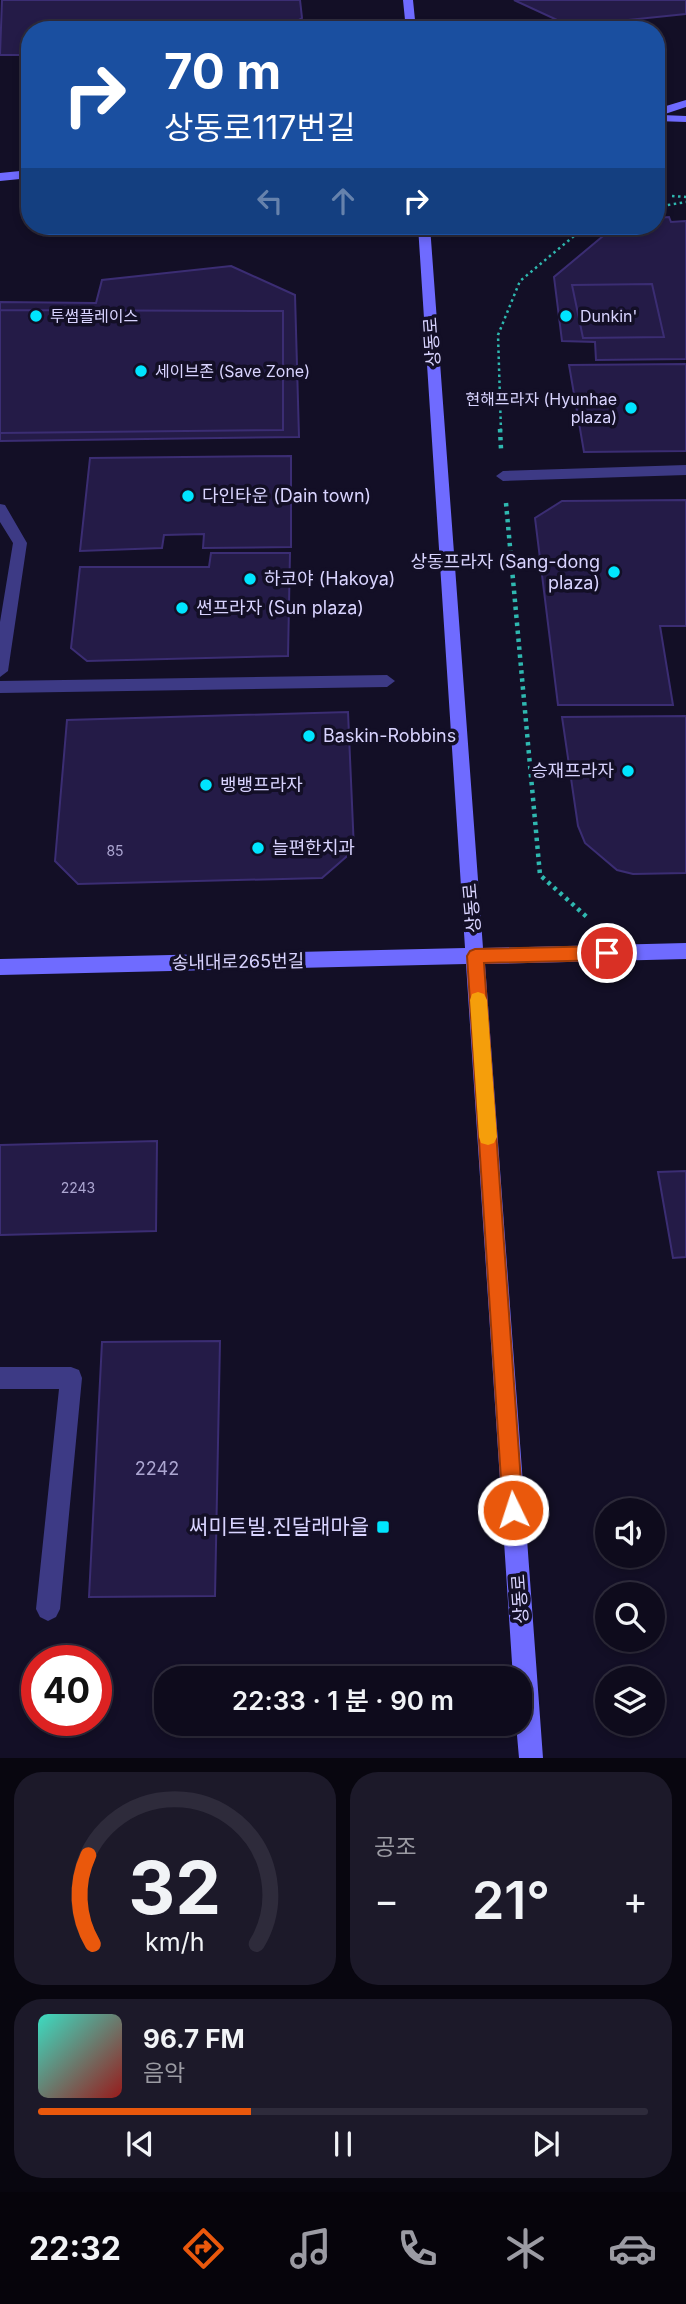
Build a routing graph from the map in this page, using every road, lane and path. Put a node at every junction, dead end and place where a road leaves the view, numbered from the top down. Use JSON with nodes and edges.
{"nodes":[{"id":1,"x":408,"y":0,"type":"edge"},
{"id":2,"x":410,"y":21,"type":"edge"},
{"id":3,"x":686,"y":103,"type":"edge"},
{"id":4,"x":665,"y":112,"type":"edge"},
{"id":5,"x":686,"y":113,"type":"edge"},
{"id":6,"x":665,"y":115,"type":"edge"},
{"id":7,"x":665,"y":117,"type":"edge"},
{"id":8,"x":686,"y":118,"type":"edge"},
{"id":9,"x":21,"y":175,"type":"edge"},
{"id":10,"x":0,"y":177,"type":"edge"},
{"id":11,"x":672,"y":196,"type":"dead end"},
{"id":12,"x":686,"y":199,"type":"edge"},
{"id":13,"x":665,"y":204,"type":"edge"},
{"id":14,"x":425,"y":235,"type":"edge"},
{"id":15,"x":575,"y":235,"type":"edge"},
{"id":16,"x":686,"y":470,"type":"edge"},
{"id":17,"x":503,"y":476,"type":"junction"},
{"id":18,"x":0,"y":509,"type":"edge"},
{"id":19,"x":0,"y":671,"type":"edge"},
{"id":20,"x":387,"y":681,"type":"dead end"},
{"id":21,"x":0,"y":687,"type":"edge"},
{"id":22,"x":588,"y":918,"type":"dead end"},
{"id":23,"x":686,"y":951,"type":"edge"},
{"id":24,"x":475,"y":956,"type":"junction"},
{"id":25,"x":0,"y":967,"type":"edge"},
{"id":26,"x":0,"y":1378,"type":"edge"},
{"id":27,"x":48,"y":1609,"type":"dead end"},
{"id":28,"x":531,"y":1758,"type":"edge"}],
"edges":[{"from":1,"to":2,"type":"street"},
{"from":3,"to":4,"type":"street"},
{"from":5,"to":6,"type":"street"},
{"from":7,"to":8,"type":"street"},
{"from":9,"to":10,"type":"street"},
{"from":11,"to":12,"type":"path"},
{"from":12,"to":13,"type":"path"},
{"from":14,"to":24,"type":"street","name":"상동로"},
{"from":15,"to":17,"type":"path"},
{"from":16,"to":17,"type":"street"},
{"from":17,"to":22,"type":"path"},
{"from":18,"to":19,"type":"street"},
{"from":20,"to":21,"type":"street"},
{"from":23,"to":24,"type":"street","name":"송내대로265번길"},
{"from":24,"to":25,"type":"street","name":"송내대로265번길"},
{"from":24,"to":28,"type":"street","name":"상동로"},
{"from":26,"to":27,"type":"street"}]}
